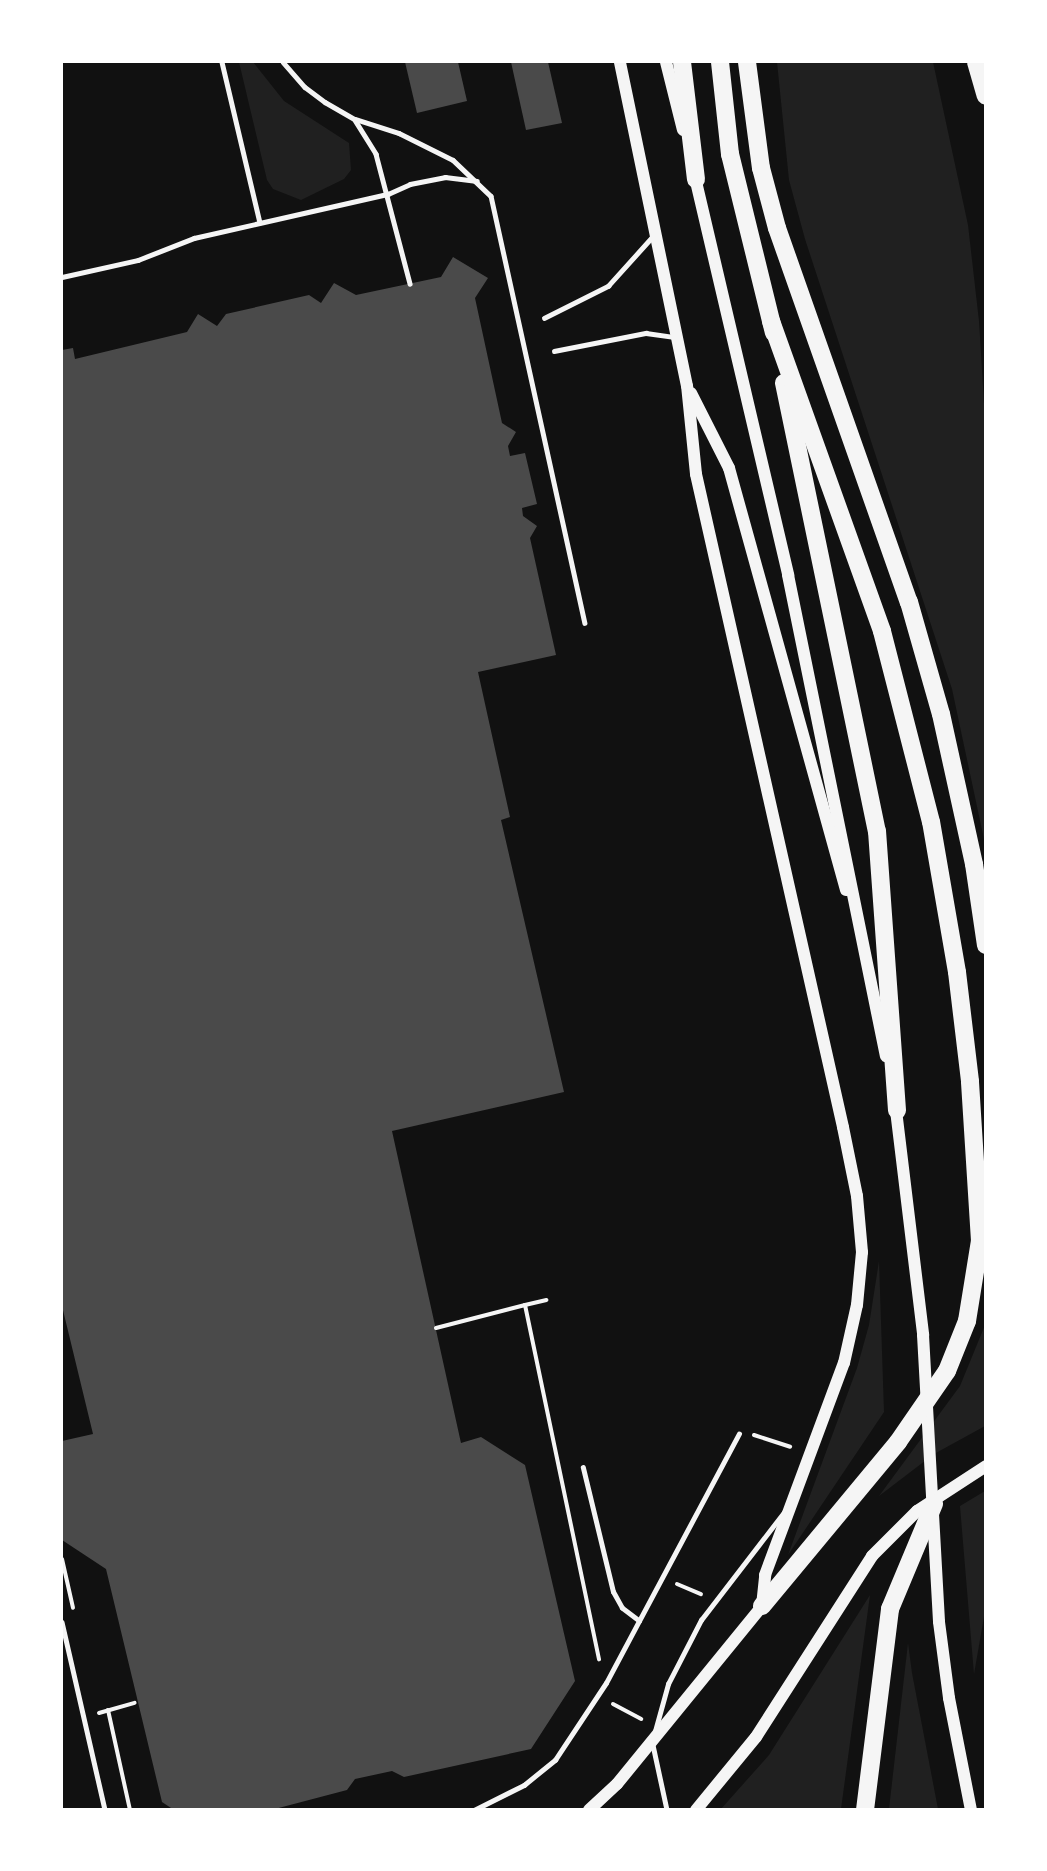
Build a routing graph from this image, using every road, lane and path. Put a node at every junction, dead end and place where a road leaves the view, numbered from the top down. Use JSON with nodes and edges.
{"nodes":[{"id":1,"x":222,"y":62,"type":"edge"},
{"id":2,"x":283,"y":62,"type":"edge"},
{"id":3,"x":620,"y":62,"type":"edge"},
{"id":4,"x":666,"y":62,"type":"edge"},
{"id":5,"x":682,"y":62,"type":"edge"},
{"id":6,"x":720,"y":62,"type":"edge"},
{"id":7,"x":747,"y":62,"type":"edge"},
{"id":8,"x":976,"y":62,"type":"edge"},
{"id":9,"x":986,"y":96,"type":"edge"},
{"id":10,"x":355,"y":119,"type":"junction"},
{"id":11,"x":696,"y":179,"type":"junction"},
{"id":12,"x":478,"y":181,"type":"junction"},
{"id":13,"x":388,"y":194,"type":"junction"},
{"id":14,"x":260,"y":223,"type":"junction"},
{"id":15,"x":656,"y":233,"type":"junction"},
{"id":16,"x":62,"y":277,"type":"edge"},
{"id":17,"x":410,"y":284,"type":"dead end"},
{"id":18,"x":544,"y":318,"type":"dead end"},
{"id":19,"x":771,"y":321,"type":"junction"},
{"id":20,"x":677,"y":337,"type":"junction"},
{"id":21,"x":554,"y":351,"type":"dead end"},
{"id":22,"x":687,"y":387,"type":"junction"},
{"id":23,"x":585,"y":623,"type":"dead end"},
{"id":24,"x":986,"y":945,"type":"edge"},
{"id":25,"x":868,"y":969,"type":"junction"},
{"id":26,"x":897,"y":1110,"type":"junction"},
{"id":27,"x":546,"y":1300,"type":"dead end"},
{"id":28,"x":525,"y":1305,"type":"junction"},
{"id":29,"x":436,"y":1328,"type":"dead end"},
{"id":30,"x":739,"y":1434,"type":"dead end"},
{"id":31,"x":760,"y":1435,"type":"dead end"},
{"id":32,"x":790,"y":1447,"type":"dead end"},
{"id":33,"x":986,"y":1466,"type":"edge"},
{"id":34,"x":583,"y":1468,"type":"dead end"},
{"id":35,"x":934,"y":1504,"type":"junction"},
{"id":36,"x":788,"y":1506,"type":"junction"},
{"id":37,"x":680,"y":1585,"type":"dead end"},
{"id":38,"x":702,"y":1594,"type":"dead end"},
{"id":39,"x":762,"y":1606,"type":"junction"},
{"id":40,"x":639,"y":1621,"type":"junction"},
{"id":41,"x":62,"y":1622,"type":"edge"},
{"id":42,"x":600,"y":1665,"type":"dead end"},
{"id":43,"x":613,"y":1704,"type":"dead end"},
{"id":44,"x":108,"y":1710,"type":"dead end"},
{"id":45,"x":637,"y":1717,"type":"dead end"},
{"id":46,"x":652,"y":1741,"type":"junction"},
{"id":47,"x":105,"y":1809,"type":"edge"},
{"id":48,"x":130,"y":1809,"type":"edge"},
{"id":49,"x":474,"y":1809,"type":"edge"},
{"id":50,"x":589,"y":1809,"type":"edge"},
{"id":51,"x":667,"y":1809,"type":"edge"},
{"id":52,"x":696,"y":1809,"type":"edge"},
{"id":53,"x":865,"y":1809,"type":"edge"},
{"id":54,"x":971,"y":1809,"type":"edge"}],
"edges":[{"from":1,"to":14,"type":"lane"},
{"from":2,"to":10,"type":"lane"},
{"from":3,"to":15,"type":"main road"},
{"from":4,"to":11,"type":"main road"},
{"from":5,"to":11,"type":"highway"},
{"from":6,"to":19,"type":"highway"},
{"from":7,"to":24,"type":"highway"},
{"from":8,"to":9,"type":"highway"},
{"from":10,"to":12,"type":"lane"},
{"from":10,"to":13,"type":"lane"},
{"from":11,"to":25,"type":"main road"},
{"from":12,"to":13,"type":"lane"},
{"from":12,"to":23,"type":"lane"},
{"from":13,"to":14,"type":"lane"},
{"from":13,"to":17,"type":"lane"},
{"from":14,"to":16,"type":"lane"},
{"from":15,"to":18,"type":"lane"},
{"from":15,"to":20,"type":"main road"},
{"from":19,"to":26,"type":"highway"},
{"from":19,"to":39,"type":"highway"},
{"from":20,"to":21,"type":"lane"},
{"from":20,"to":22,"type":"main road"},
{"from":22,"to":25,"type":"main road"},
{"from":22,"to":36,"type":"main road"},
{"from":25,"to":26,"type":"main road"},
{"from":26,"to":35,"type":"main road"},
{"from":27,"to":28,"type":"path"},
{"from":28,"to":29,"type":"path"},
{"from":28,"to":42,"type":"path"},
{"from":30,"to":40,"type":"lane"},
{"from":31,"to":32,"type":"path"},
{"from":33,"to":52,"type":"main road"},
{"from":34,"to":40,"type":"lane"},
{"from":35,"to":53,"type":"highway"},
{"from":35,"to":54,"type":"main road"},
{"from":36,"to":39,"type":"main road"},
{"from":36,"to":46,"type":"lane"},
{"from":37,"to":38,"type":"path"},
{"from":39,"to":46,"type":"main road"},
{"from":40,"to":49,"type":"lane"},
{"from":41,"to":47,"type":"lane"},
{"from":43,"to":45,"type":"path"},
{"from":44,"to":48,"type":"path"},
{"from":46,"to":50,"type":"main road"},
{"from":46,"to":51,"type":"lane"}]}
